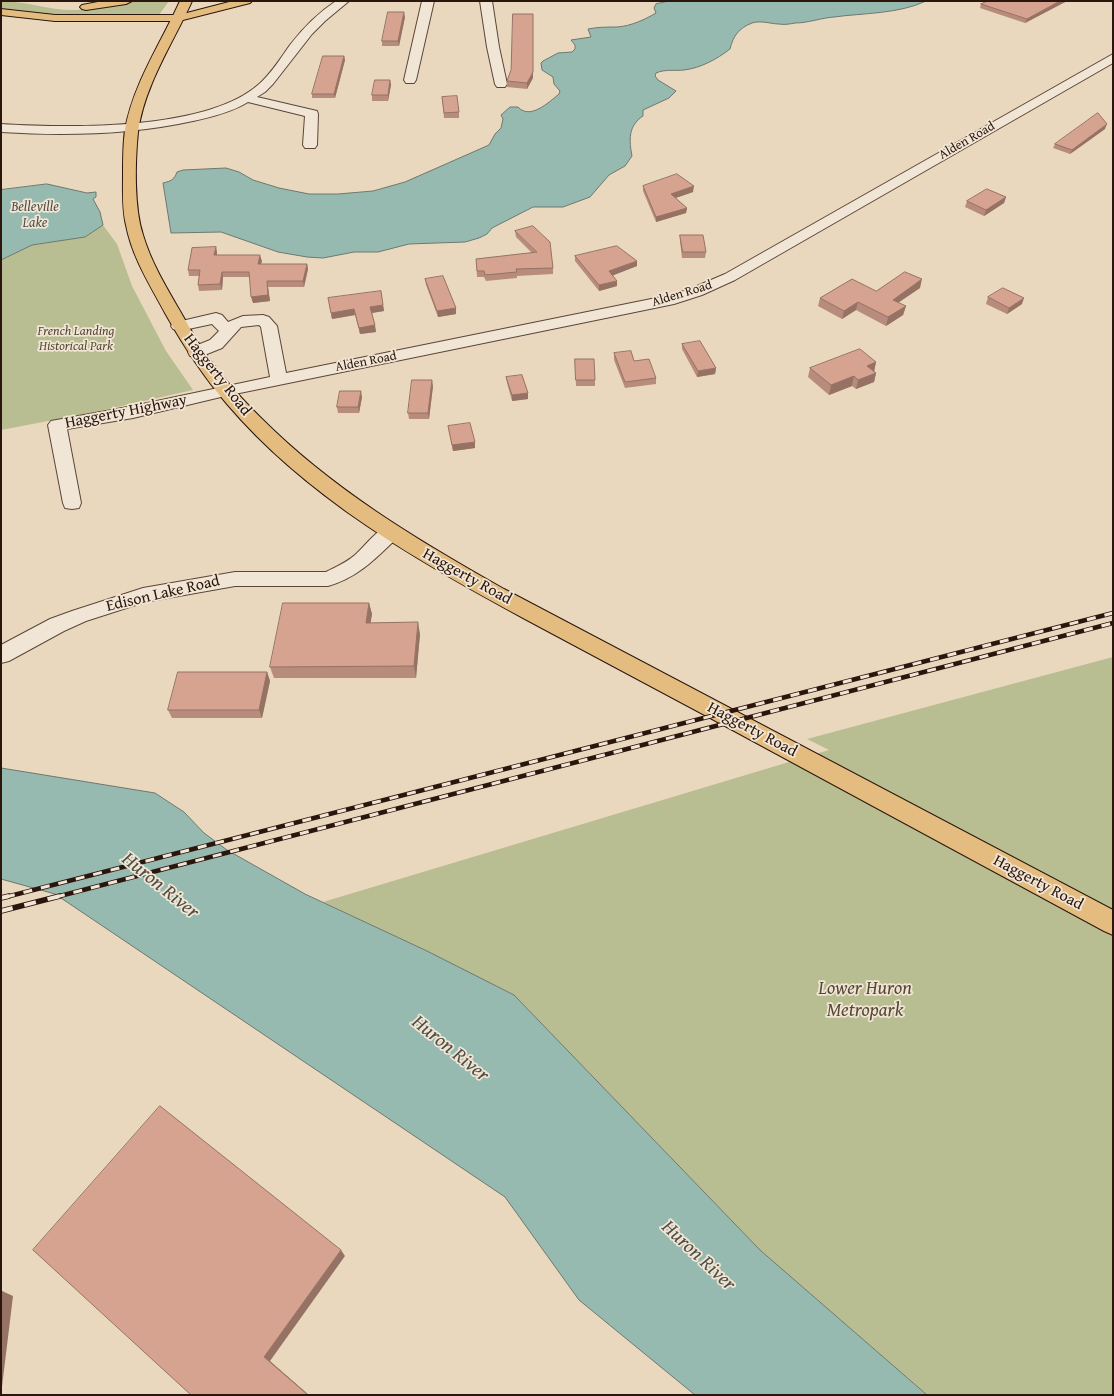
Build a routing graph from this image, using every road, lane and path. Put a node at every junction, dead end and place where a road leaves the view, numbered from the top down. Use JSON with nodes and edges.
{"nodes":[{"id":1,"x":126,"y":1,"type":"edge"},
{"id":2,"x":186,"y":1,"type":"edge"},
{"id":3,"x":246,"y":1,"type":"edge"},
{"id":4,"x":343,"y":1,"type":"edge"},
{"id":5,"x":428,"y":1,"type":"edge"},
{"id":6,"x":486,"y":1,"type":"edge"},
{"id":7,"x":41,"y":5,"type":"dead end"},
{"id":8,"x":1,"y":12,"type":"edge"},
{"id":9,"x":179,"y":18,"type":"junction"},
{"id":10,"x":1113,"y":58,"type":"edge"},
{"id":11,"x":410,"y":80,"type":"dead end"},
{"id":12,"x":501,"y":84,"type":"dead end"},
{"id":13,"x":247,"y":98,"type":"junction"},
{"id":14,"x":133,"y":127,"type":"junction"},
{"id":15,"x":1,"y":128,"type":"edge"},
{"id":16,"x":310,"y":146,"type":"dead end"},
{"id":17,"x":179,"y":326,"type":"junction"},
{"id":18,"x":228,"y":332,"type":"junction"},
{"id":19,"x":196,"y":352,"type":"junction"},
{"id":20,"x":279,"y":380,"type":"junction"},
{"id":21,"x":225,"y":391,"type":"junction"},
{"id":22,"x":72,"y":503,"type":"dead end"},
{"id":23,"x":391,"y":532,"type":"junction"},
{"id":24,"x":1,"y":655,"type":"edge"},
{"id":25,"x":1113,"y":923,"type":"edge"}],
"edges":[{"from":1,"to":7,"type":"main road"},
{"from":2,"to":9,"type":"main road","name":"Haggerty Road"},
{"from":3,"to":9,"type":"main road"},
{"from":4,"to":13,"type":"street"},
{"from":5,"to":11,"type":"street"},
{"from":6,"to":12,"type":"street"},
{"from":8,"to":9,"type":"main road"},
{"from":9,"to":14,"type":"main road","name":"Haggerty Road"},
{"from":10,"to":20,"type":"street","name":"Alden Road"},
{"from":13,"to":14,"type":"street"},
{"from":13,"to":16,"type":"street"},
{"from":14,"to":15,"type":"street"},
{"from":14,"to":17,"type":"main road","name":"Haggerty Road"},
{"from":17,"to":18,"type":"street"},
{"from":17,"to":19,"type":"main road","name":"Haggerty Road"},
{"from":18,"to":19,"type":"street"},
{"from":18,"to":20,"type":"street"},
{"from":19,"to":21,"type":"main road","name":"Haggerty Road"},
{"from":20,"to":21,"type":"street","name":"Alden Road"},
{"from":21,"to":22,"type":"street","name":"Haggerty Highway"},
{"from":21,"to":23,"type":"main road","name":"Haggerty Road"},
{"from":23,"to":24,"type":"street","name":"Edison Lake Road"},
{"from":23,"to":25,"type":"main road","name":"Haggerty Road"}]}
